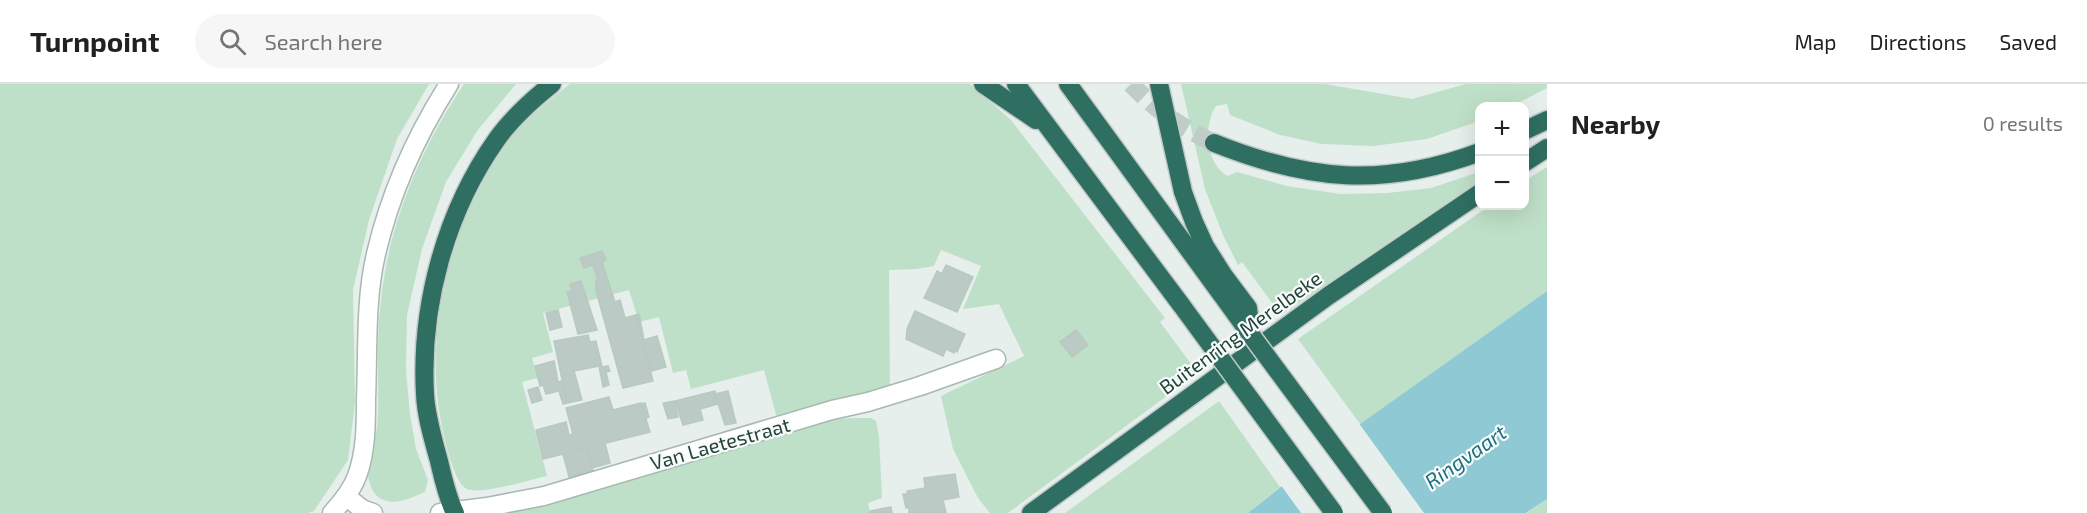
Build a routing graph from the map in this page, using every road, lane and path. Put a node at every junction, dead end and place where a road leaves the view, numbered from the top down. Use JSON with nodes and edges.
{"nodes":[{"id":1,"x":449,"y":84,"type":"edge"},
{"id":2,"x":552,"y":84,"type":"edge"},
{"id":3,"x":983,"y":84,"type":"edge"},
{"id":4,"x":1016,"y":84,"type":"edge"},
{"id":5,"x":1068,"y":84,"type":"edge"},
{"id":6,"x":1159,"y":84,"type":"edge"},
{"id":7,"x":1547,"y":120,"type":"edge"},
{"id":8,"x":1048,"y":127,"type":"junction"},
{"id":9,"x":1529,"y":129,"type":"edge"},
{"id":10,"x":1214,"y":143,"type":"tunnel mouth"},
{"id":11,"x":1547,"y":148,"type":"edge"},
{"id":12,"x":1475,"y":153,"type":"edge"},
{"id":13,"x":1529,"y":160,"type":"edge"},
{"id":14,"x":1475,"y":196,"type":"edge"},
{"id":15,"x":1219,"y":279,"type":"junction"},
{"id":16,"x":996,"y":359,"type":"dead end"},
{"id":17,"x":347,"y":496,"type":"junction"},
{"id":18,"x":449,"y":512,"type":"edge"},
{"id":19,"x":332,"y":513,"type":"edge"},
{"id":20,"x":373,"y":513,"type":"edge"},
{"id":21,"x":1031,"y":513,"type":"edge"},
{"id":22,"x":1334,"y":513,"type":"edge"},
{"id":23,"x":1383,"y":513,"type":"edge"}],
"edges":[{"from":1,"to":17,"type":"street"},
{"from":2,"to":18,"type":"highway"},
{"from":3,"to":8,"type":"highway"},
{"from":4,"to":8,"type":"highway"},
{"from":5,"to":15,"type":"highway"},
{"from":6,"to":15,"type":"highway"},
{"from":7,"to":9,"type":"highway"},
{"from":8,"to":22,"type":"highway","bridge":true},
{"from":10,"to":12,"type":"highway"},
{"from":11,"to":13,"type":"highway"},
{"from":14,"to":21,"type":"highway","name":"Buitenring Merelbeke"},
{"from":15,"to":23,"type":"highway","bridge":true},
{"from":16,"to":18,"type":"street","name":"Van Laetestraat"},
{"from":17,"to":19,"type":"street"},
{"from":17,"to":20,"type":"street"}]}
